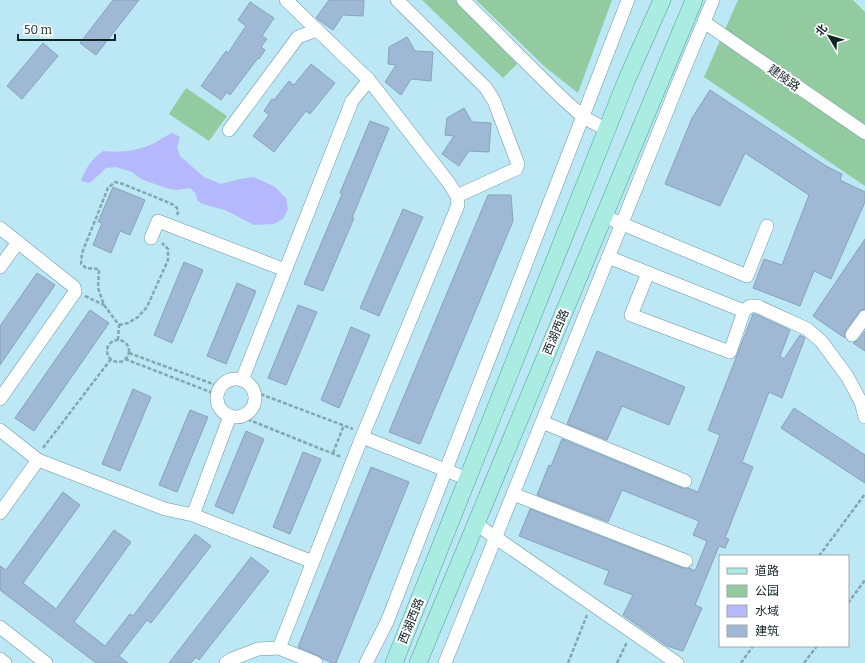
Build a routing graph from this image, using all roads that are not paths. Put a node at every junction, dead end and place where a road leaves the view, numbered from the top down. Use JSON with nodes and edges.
{"nodes":[{"id":1,"x":286,"y":0,"type":"edge"},
{"id":2,"x":397,"y":0,"type":"edge"},
{"id":3,"x":463,"y":0,"type":"edge"},
{"id":4,"x":628,"y":0,"type":"edge"},
{"id":5,"x":657,"y":0,"type":"edge"},
{"id":6,"x":662,"y":0,"type":"edge"},
{"id":7,"x":703,"y":1,"type":"edge"},
{"id":8,"x":697,"y":24,"type":"junction"},
{"id":9,"x":317,"y":30,"type":"junction"},
{"id":10,"x":634,"y":65,"type":"junction"},
{"id":11,"x":369,"y":80,"type":"junction"},
{"id":12,"x":582,"y":116,"type":"junction"},
{"id":13,"x":230,"y":130,"type":"dead end"},
{"id":14,"x":607,"y":130,"type":"junction"},
{"id":15,"x":865,"y":133,"type":"edge"},
{"id":16,"x":638,"y":136,"type":"junction"},
{"id":17,"x":457,"y":196,"type":"junction"},
{"id":18,"x":604,"y":217,"type":"junction"},
{"id":19,"x":622,"y":224,"type":"junction"},
{"id":20,"x":767,"y":226,"type":"dead end"},
{"id":21,"x":0,"y":228,"type":"edge"},
{"id":22,"x":151,"y":238,"type":"road end"},
{"id":23,"x":18,"y":242,"type":"junction"},
{"id":24,"x":608,"y":257,"type":"junction"},
{"id":25,"x":0,"y":268,"type":"edge"},
{"id":26,"x":285,"y":270,"type":"junction"},
{"id":27,"x":648,"y":273,"type":"junction"},
{"id":28,"x":744,"y":311,"type":"junction"},
{"id":29,"x":865,"y":317,"type":"edge"},
{"id":30,"x":852,"y":335,"type":"dead end"},
{"id":31,"x":242,"y":380,"type":"junction"},
{"id":32,"x":0,"y":399,"type":"edge"},
{"id":33,"x":236,"y":416,"type":"junction"},
{"id":34,"x":865,"y":417,"type":"edge"},
{"id":35,"x":542,"y":422,"type":"junction"},
{"id":36,"x":0,"y":430,"type":"edge"},
{"id":37,"x":363,"y":435,"type":"junction"},
{"id":38,"x":36,"y":459,"type":"junction"},
{"id":39,"x":446,"y":470,"type":"junction"},
{"id":40,"x":468,"y":479,"type":"junction"},
{"id":41,"x":686,"y":481,"type":"dead end"},
{"id":42,"x":513,"y":494,"type":"junction"},
{"id":43,"x":0,"y":513,"type":"edge"},
{"id":44,"x":193,"y":515,"type":"junction"},
{"id":45,"x":476,"y":524,"type":"junction"},
{"id":46,"x":495,"y":538,"type":"junction"},
{"id":47,"x":686,"y":561,"type":"dead end"},
{"id":48,"x":313,"y":562,"type":"junction"},
{"id":49,"x":0,"y":627,"type":"edge"},
{"id":50,"x":279,"y":648,"type":"junction"},
{"id":51,"x":0,"y":659,"type":"edge"},
{"id":52,"x":5,"y":663,"type":"edge"},
{"id":53,"x":46,"y":663,"type":"edge"},
{"id":54,"x":226,"y":663,"type":"edge"},
{"id":55,"x":316,"y":663,"type":"edge"},
{"id":56,"x":366,"y":663,"type":"edge"},
{"id":57,"x":394,"y":663,"type":"edge"},
{"id":58,"x":418,"y":663,"type":"edge"},
{"id":59,"x":445,"y":663,"type":"edge"},
{"id":60,"x":677,"y":663,"type":"edge"}],
"edges":[{"from":1,"to":9,"type":"street"},
{"from":2,"to":17,"type":"street"},
{"from":3,"to":12,"type":"street"},
{"from":4,"to":12,"type":"street"},
{"from":5,"to":10,"type":"main road"},
{"from":6,"to":10,"type":"main road","name":"西湖西路"},
{"from":7,"to":8,"type":"street"},
{"from":7,"to":16,"type":"main road","name":"西湖西路"},
{"from":8,"to":15,"type":"street","name":"建陵路"},
{"from":8,"to":16,"type":"main road"},
{"from":8,"to":19,"type":"street"},
{"from":9,"to":11,"type":"street"},
{"from":9,"to":13,"type":"street"},
{"from":10,"to":14,"type":"main road","name":"西湖西路"},
{"from":11,"to":17,"type":"street"},
{"from":11,"to":26,"type":"street"},
{"from":12,"to":14,"type":"street"},
{"from":12,"to":39,"type":"street"},
{"from":14,"to":40,"type":"main road","name":"西湖西路"},
{"from":16,"to":18,"type":"main road","name":"西湖西路"},
{"from":17,"to":37,"type":"street"},
{"from":18,"to":19,"type":"street"},
{"from":18,"to":45,"type":"main road","name":"西湖西路"},
{"from":19,"to":20,"type":"street"},
{"from":19,"to":24,"type":"street"},
{"from":21,"to":23,"type":"street"},
{"from":22,"to":26,"type":"street"},
{"from":23,"to":25,"type":"street"},
{"from":23,"to":32,"type":"street"},
{"from":24,"to":27,"type":"street"},
{"from":24,"to":35,"type":"street"},
{"from":26,"to":31,"type":"street"},
{"from":27,"to":28,"type":"street"},
{"from":27,"to":28,"type":"street"},
{"from":28,"to":34,"type":"street"},
{"from":29,"to":30,"type":"street"},
{"from":31,"to":33,"type":"street"},
{"from":31,"to":33,"type":"street"},
{"from":33,"to":44,"type":"street"},
{"from":35,"to":41,"type":"street"},
{"from":35,"to":42,"type":"street"},
{"from":36,"to":38,"type":"street"},
{"from":37,"to":39,"type":"street"},
{"from":37,"to":48,"type":"street"},
{"from":38,"to":43,"type":"street"},
{"from":38,"to":44,"type":"street"},
{"from":39,"to":40,"type":"street"},
{"from":39,"to":56,"type":"street"},
{"from":40,"to":57,"type":"main road","name":"西湖西路"},
{"from":42,"to":46,"type":"street"},
{"from":42,"to":47,"type":"street"},
{"from":44,"to":48,"type":"street"},
{"from":45,"to":46,"type":"street"},
{"from":45,"to":58,"type":"main road","name":"西湖西路"},
{"from":46,"to":59,"type":"street"},
{"from":46,"to":60,"type":"street"},
{"from":48,"to":50,"type":"street"},
{"from":49,"to":53,"type":"street"},
{"from":50,"to":54,"type":"street"},
{"from":50,"to":55,"type":"street"},
{"from":51,"to":52,"type":"street"}]}
